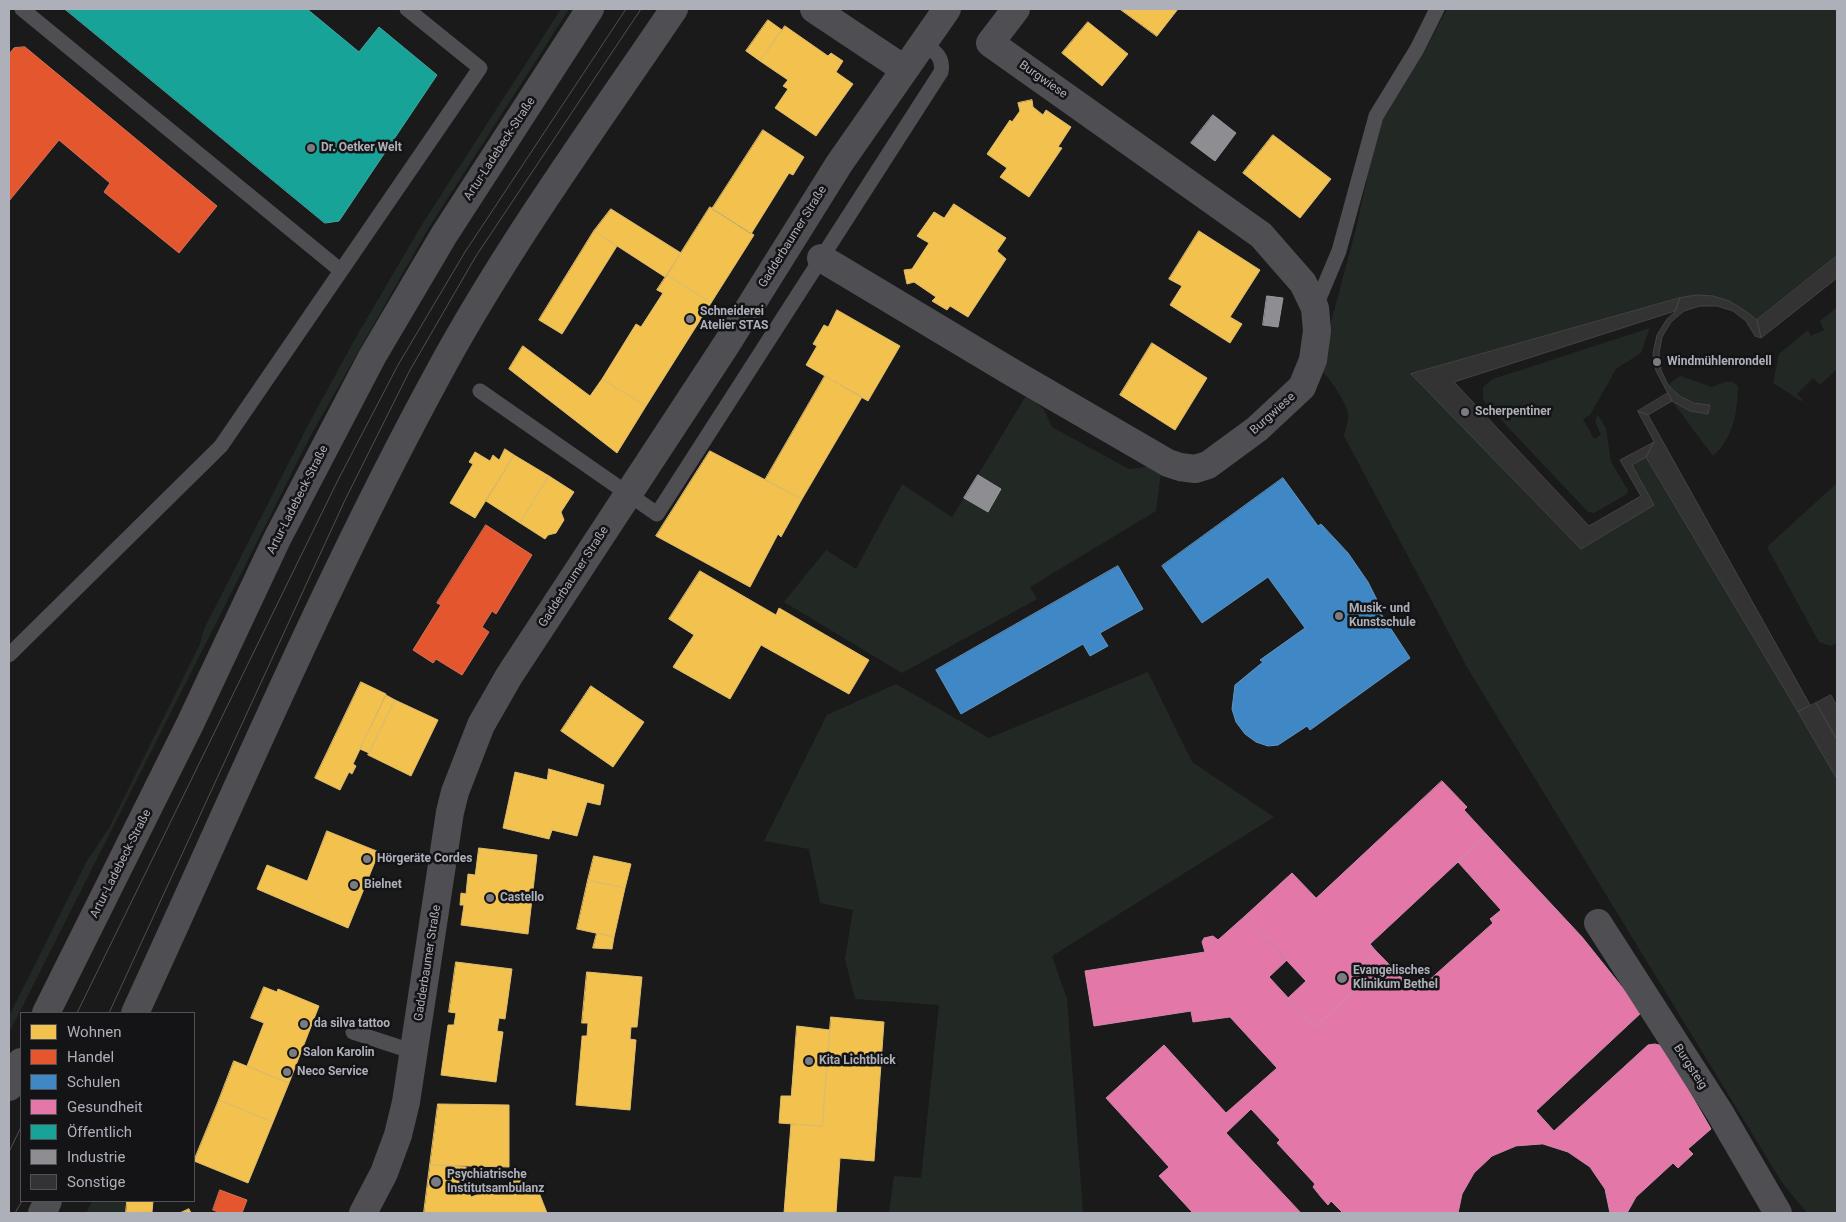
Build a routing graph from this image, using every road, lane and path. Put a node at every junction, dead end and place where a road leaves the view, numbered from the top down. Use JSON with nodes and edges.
{"nodes":[{"id":1,"x":22,"y":9,"type":"edge"},
{"id":2,"x":407,"y":9,"type":"edge"},
{"id":3,"x":590,"y":9,"type":"edge"},
{"id":4,"x":674,"y":9,"type":"edge"},
{"id":5,"x":814,"y":9,"type":"edge"},
{"id":6,"x":947,"y":9,"type":"edge"},
{"id":7,"x":1016,"y":9,"type":"edge"},
{"id":8,"x":1437,"y":9,"type":"edge"},
{"id":9,"x":922,"y":43,"type":"junction"},
{"id":10,"x":904,"y":69,"type":"junction"},
{"id":11,"x":821,"y":258,"type":"junction"},
{"id":12,"x":340,"y":270,"type":"junction"},
{"id":13,"x":1315,"y":308,"type":"junction"},
{"id":14,"x":480,"y":391,"type":"dead end"},
{"id":15,"x":628,"y":495,"type":"junction"},
{"id":16,"x":9,"y":655,"type":"edge"},
{"id":17,"x":1598,"y":923,"type":"dead end"},
{"id":18,"x":46,"y":1012,"type":"edge"},
{"id":19,"x":135,"y":1012,"type":"edge"},
{"id":20,"x":353,"y":1032,"type":"dead end"},
{"id":21,"x":414,"y":1052,"type":"junction"},
{"id":22,"x":20,"y":1064,"type":"edge"},
{"id":23,"x":9,"y":1087,"type":"edge"},
{"id":24,"x":363,"y":1213,"type":"edge"},
{"id":25,"x":1778,"y":1213,"type":"edge"}],
"edges":[{"from":1,"to":12,"type":"lane"},
{"from":2,"to":12,"type":"lane"},
{"from":3,"to":18,"type":"street","name":"Artur-Ladebeck-Straße"},
{"from":4,"to":19,"type":"street"},
{"from":5,"to":10,"type":"street"},
{"from":6,"to":9,"type":"street","name":"Gadderbaumer Straße"},
{"from":7,"to":13,"type":"street","name":"Burgwiese"},
{"from":8,"to":13,"type":"lane"},
{"from":9,"to":10,"type":"street","name":"Gadderbaumer Straße"},
{"from":9,"to":11,"type":"lane"},
{"from":10,"to":15,"type":"street","name":"Gadderbaumer Straße"},
{"from":11,"to":13,"type":"street","name":"Burgwiese"},
{"from":11,"to":15,"type":"lane"},
{"from":12,"to":16,"type":"lane"},
{"from":14,"to":15,"type":"lane"},
{"from":15,"to":21,"type":"street","name":"Gadderbaumer Straße"},
{"from":17,"to":25,"type":"street","name":"Burgsteig"},
{"from":20,"to":21,"type":"lane"},
{"from":21,"to":24,"type":"street","name":"Gadderbaumer Straße"},
{"from":22,"to":23,"type":"street"}]}
